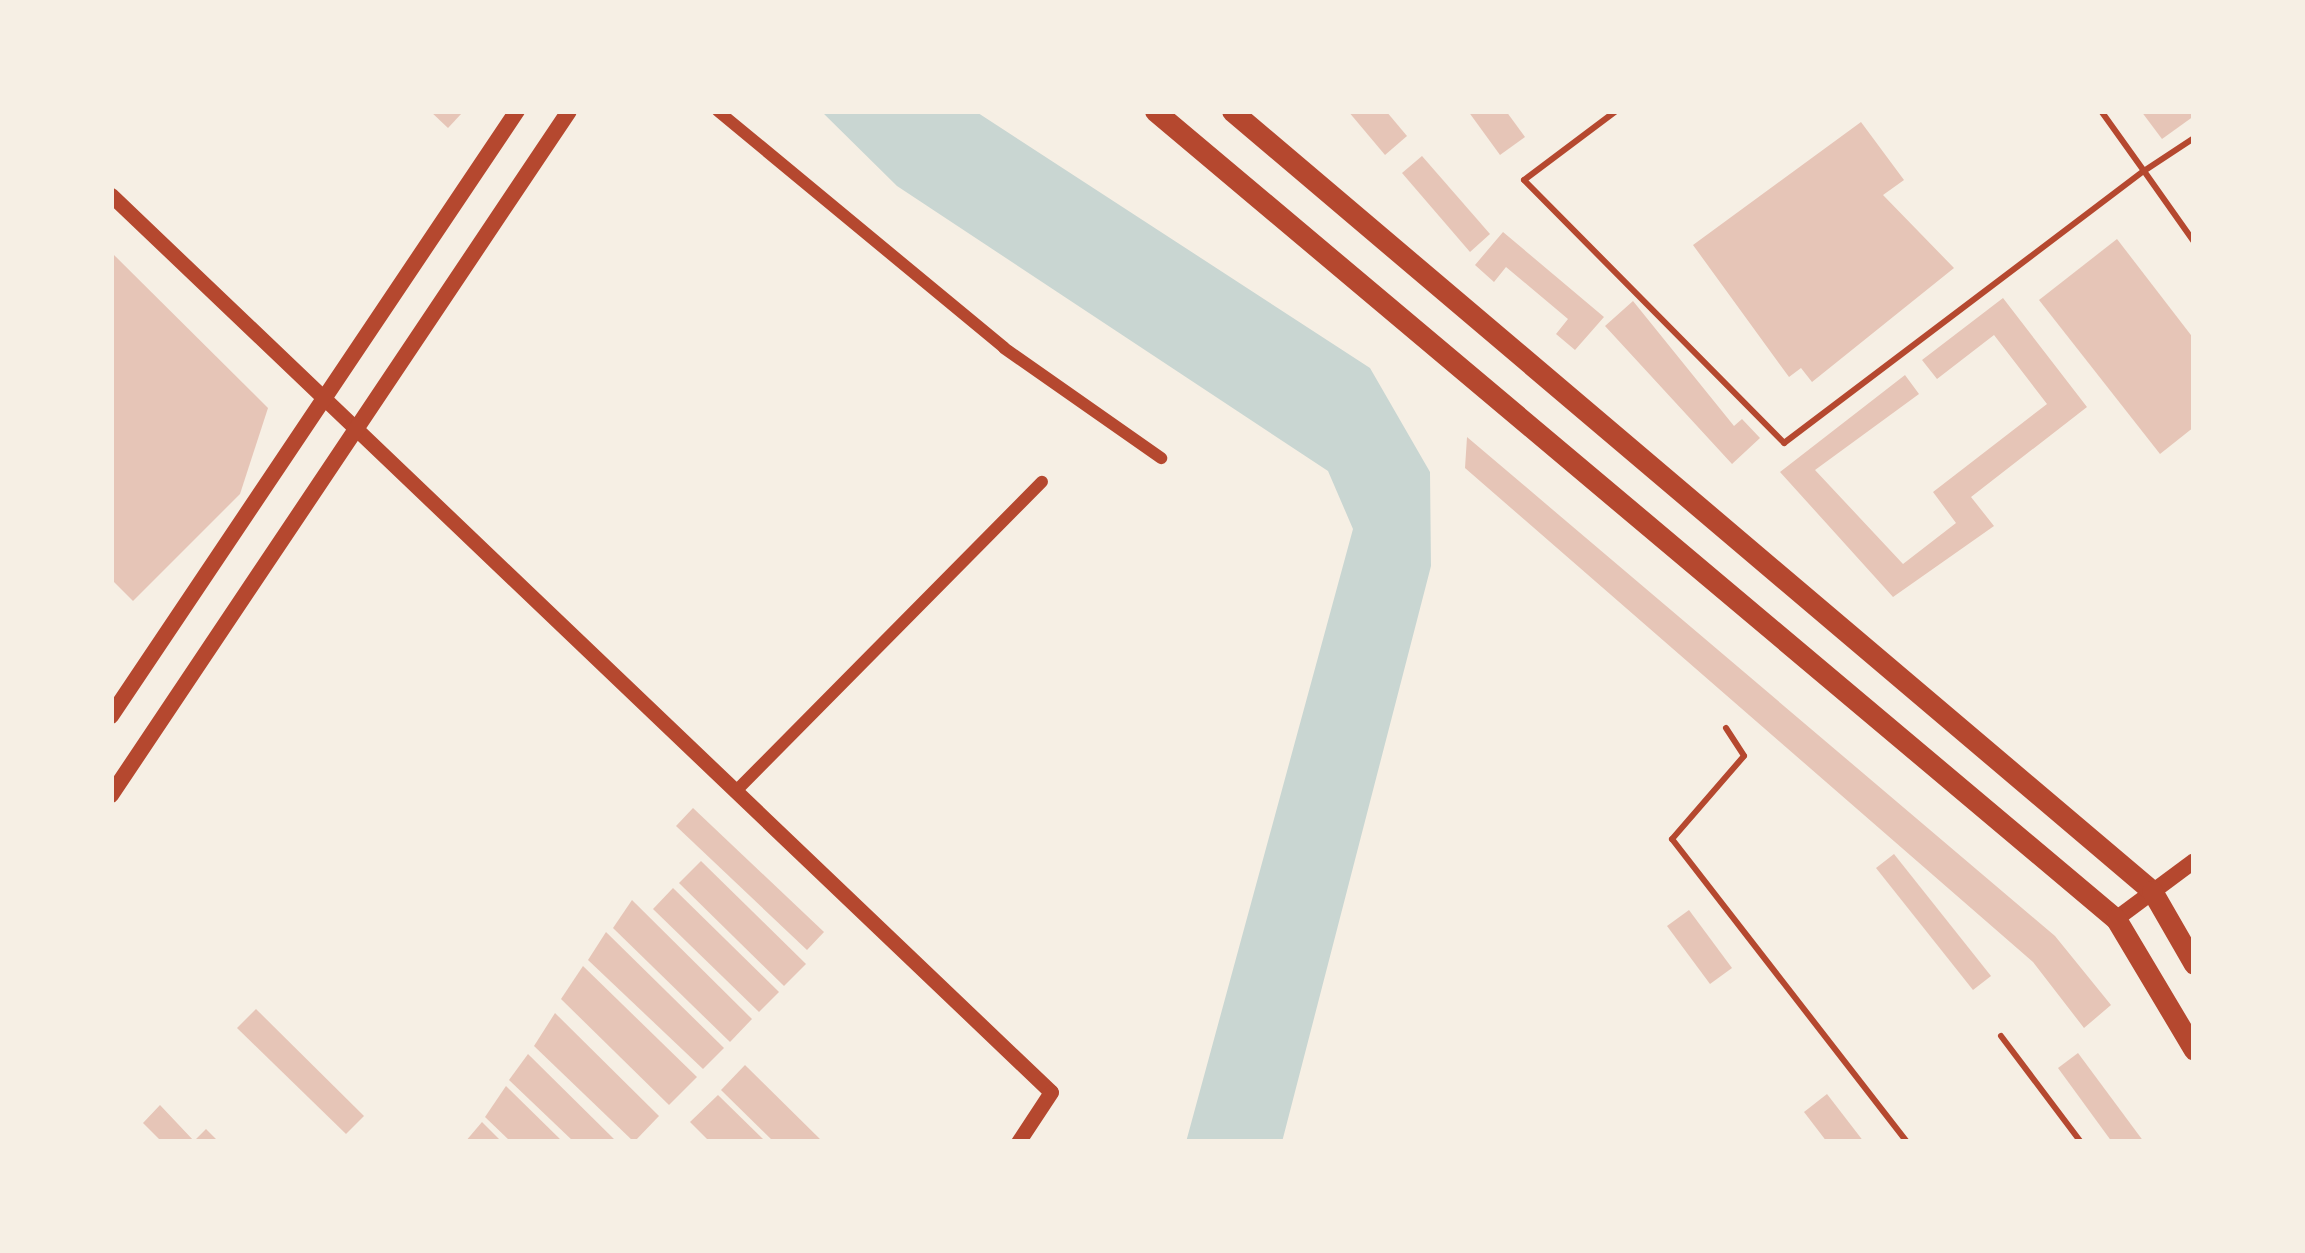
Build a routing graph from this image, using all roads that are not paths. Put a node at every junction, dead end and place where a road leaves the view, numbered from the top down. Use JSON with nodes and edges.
{"nodes":[{"id":1,"x":517,"y":111,"type":"edge"},
{"id":2,"x":569,"y":111,"type":"edge"},
{"id":3,"x":718,"y":111,"type":"edge"},
{"id":4,"x":1155,"y":111,"type":"edge"},
{"id":5,"x":1232,"y":111,"type":"edge"},
{"id":6,"x":1616,"y":111,"type":"edge"},
{"id":7,"x":2101,"y":111,"type":"edge"},
{"id":8,"x":2194,"y":138,"type":"edge"},
{"id":9,"x":2144,"y":171,"type":"junction"},
{"id":10,"x":111,"y":195,"type":"edge"},
{"id":11,"x":2194,"y":242,"type":"edge"},
{"id":12,"x":323,"y":402,"type":"junction"},
{"id":13,"x":356,"y":435,"type":"junction"},
{"id":14,"x":1161,"y":458,"type":"dead end"},
{"id":15,"x":1042,"y":482,"type":"dead end"},
{"id":16,"x":111,"y":716,"type":"edge"},
{"id":17,"x":1726,"y":728,"type":"dead end"},
{"id":18,"x":736,"y":791,"type":"junction"},
{"id":19,"x":111,"y":795,"type":"edge"},
{"id":20,"x":2194,"y":860,"type":"edge"},
{"id":21,"x":2152,"y":891,"type":"junction"},
{"id":22,"x":2116,"y":919,"type":"junction"},
{"id":23,"x":2194,"y":964,"type":"edge"},
{"id":24,"x":2001,"y":1036,"type":"dead end"},
{"id":25,"x":2194,"y":1050,"type":"edge"},
{"id":26,"x":1018,"y":1142,"type":"edge"},
{"id":27,"x":1907,"y":1142,"type":"edge"},
{"id":28,"x":1969,"y":1142,"type":"edge"},
{"id":29,"x":2048,"y":1142,"type":"edge"},
{"id":30,"x":2081,"y":1142,"type":"edge"}],
"edges":[{"from":1,"to":12,"type":"main road"},
{"from":2,"to":13,"type":"main road"},
{"from":3,"to":14,"type":"street"},
{"from":4,"to":22,"type":"highway"},
{"from":5,"to":21,"type":"highway"},
{"from":6,"to":9,"type":"lane"},
{"from":7,"to":9,"type":"lane"},
{"from":8,"to":9,"type":"lane"},
{"from":9,"to":11,"type":"lane"},
{"from":10,"to":12,"type":"street"},
{"from":12,"to":13,"type":"street"},
{"from":12,"to":16,"type":"main road"},
{"from":13,"to":18,"type":"street"},
{"from":13,"to":19,"type":"main road"},
{"from":15,"to":18,"type":"street"},
{"from":17,"to":27,"type":"lane"},
{"from":18,"to":26,"type":"street"},
{"from":20,"to":21,"type":"main road"},
{"from":21,"to":22,"type":"main road"},
{"from":21,"to":23,"type":"highway"},
{"from":22,"to":25,"type":"highway"},
{"from":24,"to":30,"type":"lane"},
{"from":28,"to":29,"type":"lane"}]}
